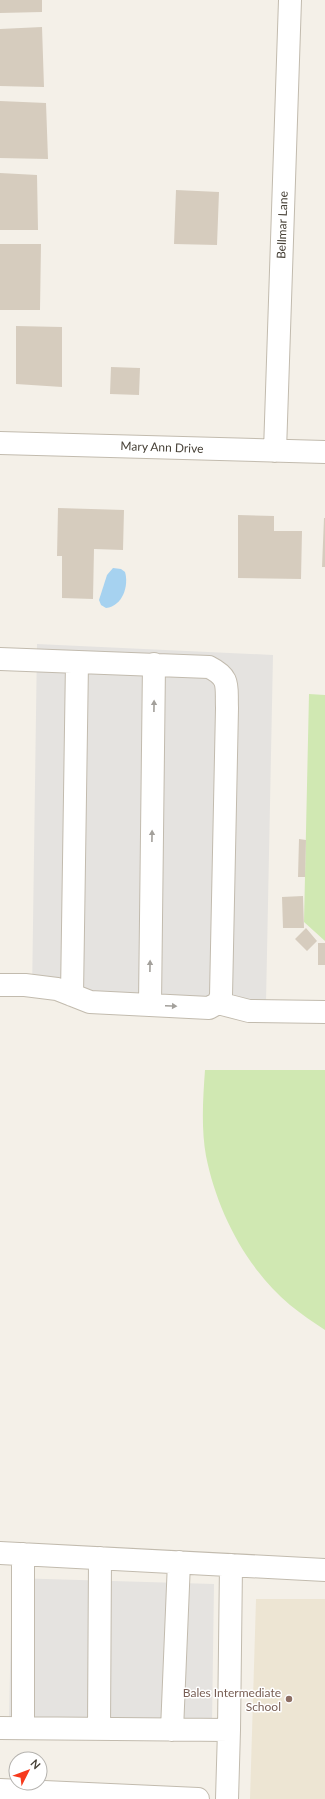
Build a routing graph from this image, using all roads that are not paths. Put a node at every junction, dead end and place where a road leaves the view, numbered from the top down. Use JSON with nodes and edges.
{"nodes":[{"id":1,"x":290,"y":0,"type":"edge"},
{"id":2,"x":0,"y":442,"type":"edge"},
{"id":3,"x":275,"y":451,"type":"junction"},
{"id":4,"x":325,"y":452,"type":"edge"},
{"id":5,"x":0,"y":659,"type":"edge"},
{"id":6,"x":77,"y":662,"type":"junction"},
{"id":7,"x":154,"y":664,"type":"junction"},
{"id":8,"x":0,"y":985,"type":"edge"},
{"id":9,"x":81,"y":999,"type":"junction"},
{"id":10,"x":218,"y":1003,"type":"junction"},
{"id":11,"x":150,"y":1005,"type":"junction"},
{"id":12,"x":325,"y":1012,"type":"edge"},
{"id":13,"x":0,"y":1553,"type":"edge"},
{"id":14,"x":23,"y":1554,"type":"junction"},
{"id":15,"x":100,"y":1558,"type":"junction"},
{"id":16,"x":179,"y":1562,"type":"junction"},
{"id":17,"x":231,"y":1565,"type":"junction"},
{"id":18,"x":325,"y":1570,"type":"edge"},
{"id":19,"x":0,"y":1728,"type":"edge"},
{"id":20,"x":23,"y":1728,"type":"junction"},
{"id":21,"x":99,"y":1729,"type":"junction"},
{"id":22,"x":172,"y":1730,"type":"junction"},
{"id":23,"x":229,"y":1730,"type":"junction"},
{"id":24,"x":0,"y":1790,"type":"edge"},
{"id":25,"x":36,"y":1795,"type":"edge"},
{"id":26,"x":85,"y":1796,"type":"edge"},
{"id":27,"x":159,"y":1798,"type":"edge"},
{"id":28,"x":198,"y":1799,"type":"edge"},
{"id":29,"x":227,"y":1799,"type":"edge"}],
"edges":[{"from":1,"to":3,"type":"street","name":"Bellmar Lane"},
{"from":2,"to":3,"type":"street","name":"Mary Ann Drive"},
{"from":3,"to":4,"type":"street","name":"Mary Ann Drive"},
{"from":5,"to":6,"type":"street"},
{"from":6,"to":7,"type":"street"},
{"from":6,"to":9,"type":"street"},
{"from":7,"to":10,"type":"street"},
{"from":11,"to":7,"type":"street","one_way":true},
{"from":8,"to":9,"type":"street"},
{"from":9,"to":11,"type":"street"},
{"from":11,"to":10,"type":"street","one_way":true},
{"from":10,"to":12,"type":"street"},
{"from":13,"to":14,"type":"street"},
{"from":14,"to":15,"type":"street"},
{"from":14,"to":20,"type":"street"},
{"from":15,"to":16,"type":"street"},
{"from":15,"to":21,"type":"street"},
{"from":16,"to":17,"type":"street"},
{"from":16,"to":22,"type":"street"},
{"from":17,"to":18,"type":"street"},
{"from":17,"to":23,"type":"street"},
{"from":19,"to":20,"type":"street"},
{"from":20,"to":21,"type":"street"},
{"from":21,"to":22,"type":"street"},
{"from":22,"to":23,"type":"street"},
{"from":23,"to":29,"type":"street"},
{"from":24,"to":25,"type":"street"},
{"from":25,"to":26,"type":"street"},
{"from":26,"to":27,"type":"street"},
{"from":27,"to":28,"type":"street"}]}
